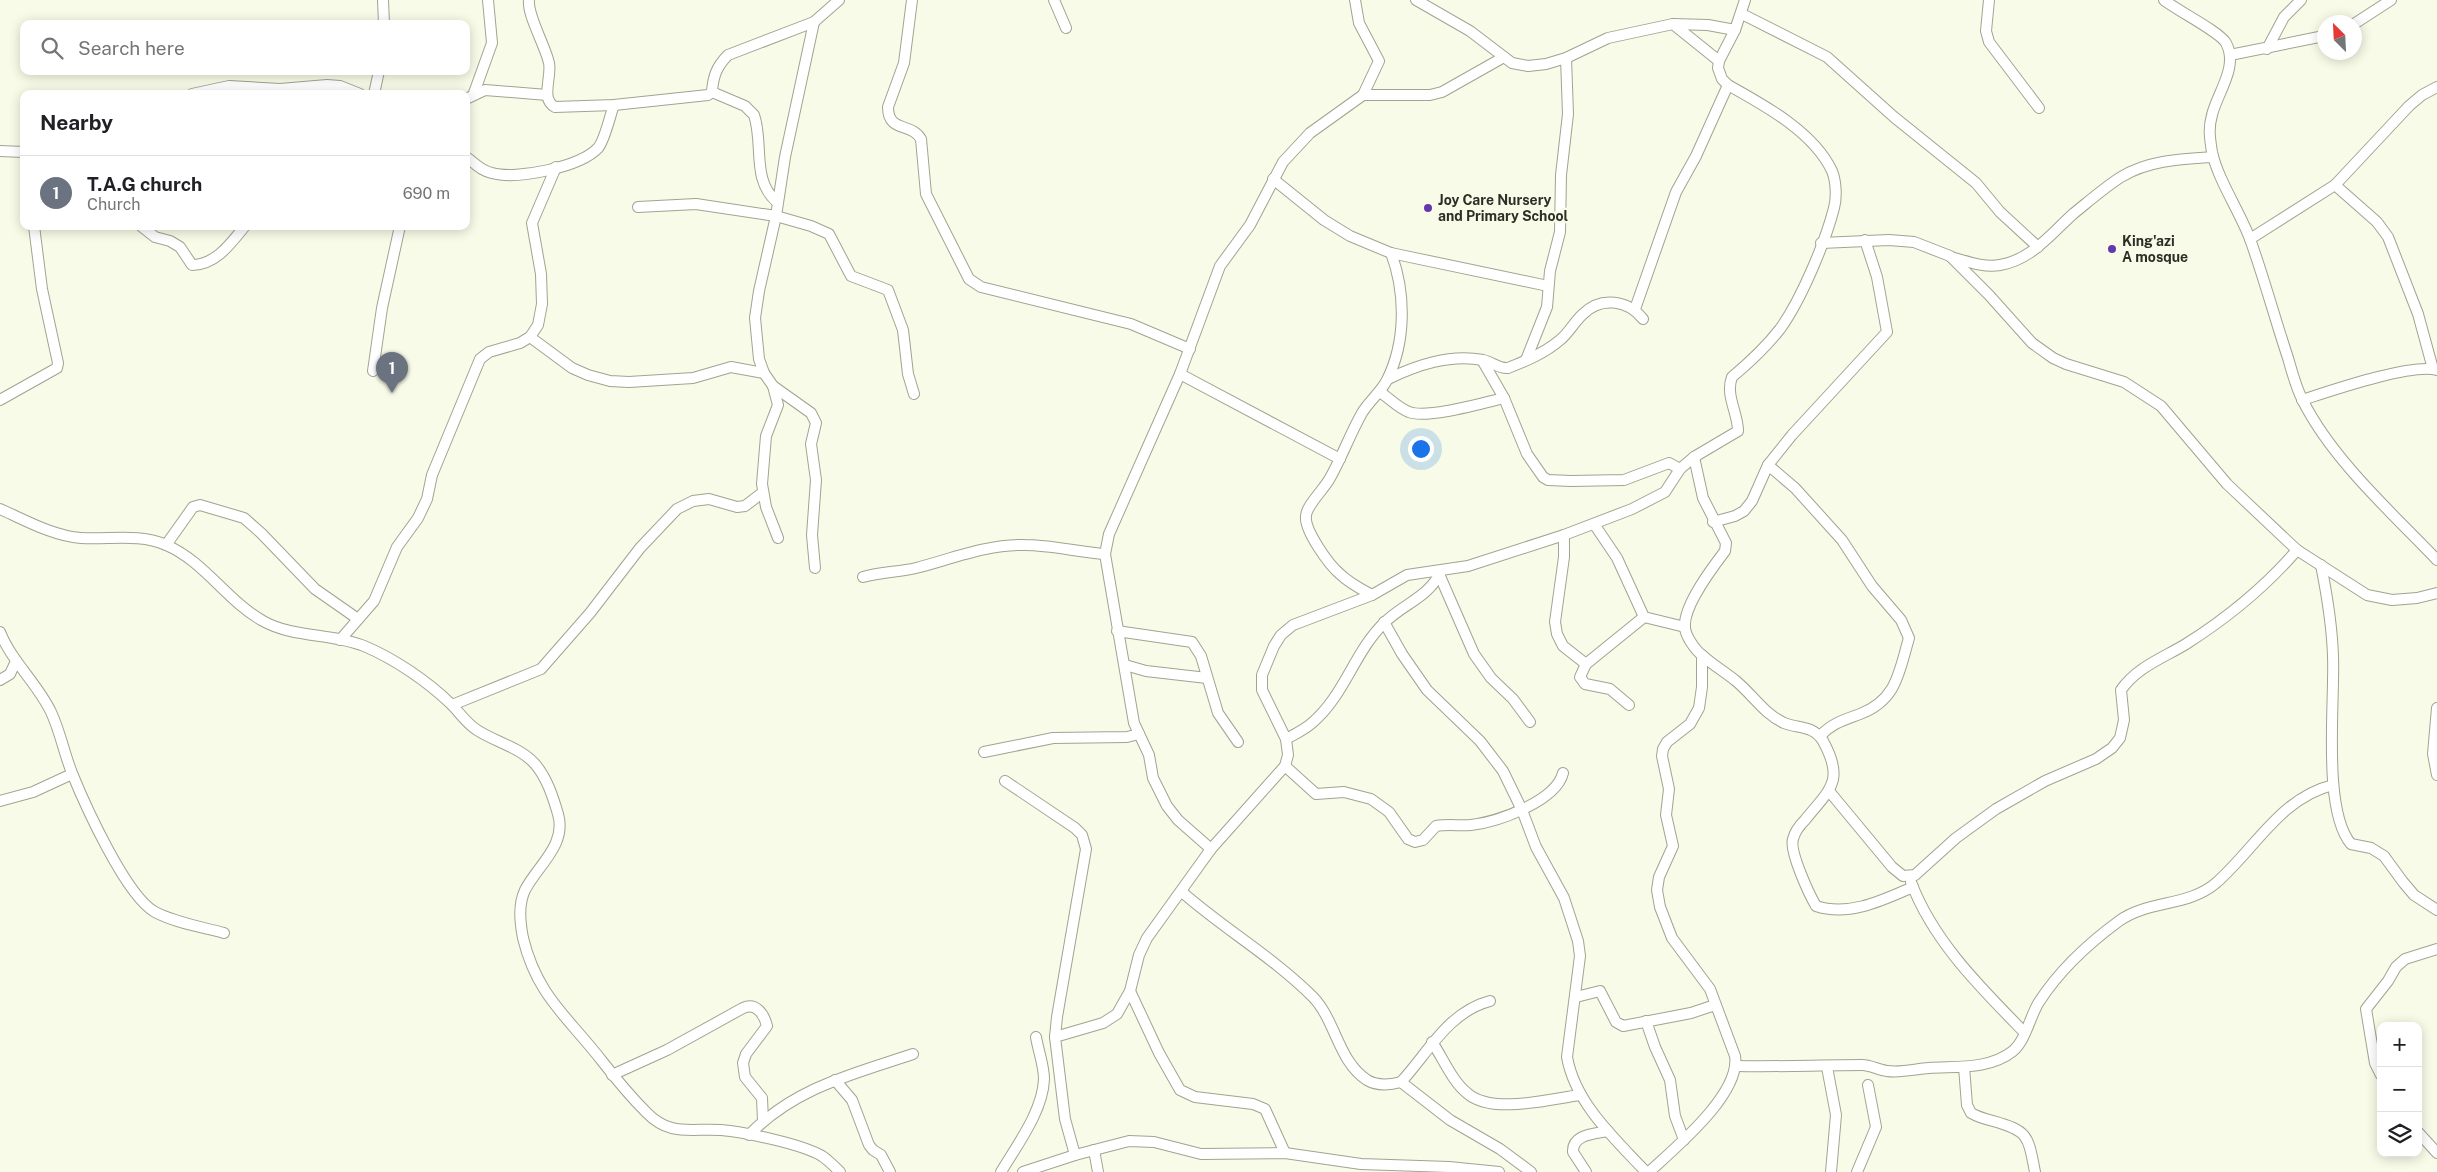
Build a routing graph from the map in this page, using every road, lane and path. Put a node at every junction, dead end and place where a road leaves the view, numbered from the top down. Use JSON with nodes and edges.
{"nodes":[{"id":1,"x":384,"y":0,"type":"edge"},
{"id":2,"x":488,"y":0,"type":"edge"},
{"id":3,"x":529,"y":0,"type":"edge"},
{"id":4,"x":839,"y":0,"type":"edge"},
{"id":5,"x":912,"y":0,"type":"edge"},
{"id":6,"x":1054,"y":0,"type":"edge"},
{"id":7,"x":1355,"y":0,"type":"edge"},
{"id":8,"x":1416,"y":0,"type":"edge"},
{"id":9,"x":1745,"y":0,"type":"edge"},
{"id":10,"x":1989,"y":0,"type":"edge"},
{"id":11,"x":2164,"y":0,"type":"edge"},
{"id":12,"x":2301,"y":0,"type":"edge"},
{"id":13,"x":2391,"y":0,"type":"edge"},
{"id":14,"x":1742,"y":14,"type":"junction"},
{"id":15,"x":2362,"y":19,"type":"edge"},
{"id":16,"x":384,"y":20,"type":"edge"},
{"id":17,"x":814,"y":22,"type":"junction"},
{"id":18,"x":1673,"y":24,"type":"junction"},
{"id":19,"x":1066,"y":28,"type":"dead end"},
{"id":20,"x":1735,"y":30,"type":"junction"},
{"id":21,"x":2317,"y":38,"type":"edge"},
{"id":22,"x":2267,"y":49,"type":"junction"},
{"id":23,"x":2230,"y":55,"type":"junction"},
{"id":24,"x":1504,"y":57,"type":"junction"},
{"id":25,"x":1566,"y":58,"type":"junction"},
{"id":26,"x":1719,"y":61,"type":"junction"},
{"id":27,"x":378,"y":75,"type":"edge"},
{"id":28,"x":1728,"y":85,"type":"junction"},
{"id":29,"x":2437,"y":87,"type":"edge"},
{"id":30,"x":210,"y":90,"type":"edge"},
{"id":31,"x":350,"y":90,"type":"edge"},
{"id":32,"x":375,"y":90,"type":"edge"},
{"id":33,"x":712,"y":92,"type":"junction"},
{"id":34,"x":547,"y":95,"type":"junction"},
{"id":35,"x":1363,"y":95,"type":"junction"},
{"id":36,"x":470,"y":96,"type":"edge"},
{"id":37,"x":614,"y":105,"type":"junction"},
{"id":38,"x":2039,"y":108,"type":"dead end"},
{"id":39,"x":0,"y":151,"type":"edge"},
{"id":40,"x":20,"y":152,"type":"edge"},
{"id":41,"x":2213,"y":157,"type":"junction"},
{"id":42,"x":470,"y":160,"type":"edge"},
{"id":43,"x":556,"y":168,"type":"junction"},
{"id":44,"x":1273,"y":179,"type":"junction"},
{"id":45,"x":2335,"y":185,"type":"junction"},
{"id":46,"x":777,"y":202,"type":"junction"},
{"id":47,"x":638,"y":208,"type":"dead end"},
{"id":48,"x":776,"y":216,"type":"junction"},
{"id":49,"x":35,"y":230,"type":"edge"},
{"id":50,"x":146,"y":230,"type":"edge"},
{"id":51,"x":242,"y":230,"type":"edge"},
{"id":52,"x":399,"y":230,"type":"edge"},
{"id":53,"x":2250,"y":239,"type":"junction"},
{"id":54,"x":1865,"y":240,"type":"junction"},
{"id":55,"x":1822,"y":243,"type":"junction"},
{"id":56,"x":2038,"y":247,"type":"junction"},
{"id":57,"x":1390,"y":254,"type":"junction"},
{"id":58,"x":1950,"y":256,"type":"junction"},
{"id":59,"x":1548,"y":286,"type":"junction"},
{"id":60,"x":1635,"y":309,"type":"junction"},
{"id":61,"x":1643,"y":319,"type":"dead end"},
{"id":62,"x":530,"y":337,"type":"junction"},
{"id":63,"x":1190,"y":349,"type":"junction"},
{"id":64,"x":1482,"y":360,"type":"junction"},
{"id":65,"x":1526,"y":360,"type":"junction"},
{"id":66,"x":2435,"y":370,"type":"edge"},
{"id":67,"x":373,"y":371,"type":"dead end"},
{"id":68,"x":764,"y":373,"type":"junction"},
{"id":69,"x":1180,"y":374,"type":"junction"},
{"id":70,"x":1388,"y":378,"type":"junction"},
{"id":71,"x":772,"y":386,"type":"junction"},
{"id":72,"x":1380,"y":392,"type":"junction"},
{"id":73,"x":914,"y":394,"type":"dead end"},
{"id":74,"x":1504,"y":398,"type":"junction"},
{"id":75,"x":0,"y":400,"type":"edge"},
{"id":76,"x":2302,"y":400,"type":"junction"},
{"id":77,"x":1694,"y":457,"type":"junction"},
{"id":78,"x":1340,"y":459,"type":"junction"},
{"id":79,"x":1768,"y":464,"type":"junction"},
{"id":80,"x":1680,"y":469,"type":"junction"},
{"id":81,"x":762,"y":493,"type":"junction"},
{"id":82,"x":0,"y":509,"type":"edge"},
{"id":83,"x":1713,"y":522,"type":"junction"},
{"id":84,"x":1594,"y":524,"type":"junction"},
{"id":85,"x":1564,"y":535,"type":"junction"},
{"id":86,"x":778,"y":538,"type":"dead end"},
{"id":87,"x":166,"y":545,"type":"junction"},
{"id":88,"x":2297,"y":550,"type":"junction"},
{"id":89,"x":1105,"y":554,"type":"junction"},
{"id":90,"x":2437,"y":560,"type":"edge"},
{"id":91,"x":2321,"y":565,"type":"junction"},
{"id":92,"x":814,"y":568,"type":"dead end"},
{"id":93,"x":1440,"y":572,"type":"junction"},
{"id":94,"x":863,"y":577,"type":"dead end"},
{"id":95,"x":2437,"y":593,"type":"edge"},
{"id":96,"x":1372,"y":595,"type":"junction"},
{"id":97,"x":1644,"y":618,"type":"junction"},
{"id":98,"x":358,"y":619,"type":"junction"},
{"id":99,"x":1384,"y":622,"type":"junction"},
{"id":100,"x":1685,"y":627,"type":"junction"},
{"id":101,"x":1117,"y":631,"type":"junction"},
{"id":102,"x":0,"y":632,"type":"edge"},
{"id":103,"x":340,"y":640,"type":"junction"},
{"id":104,"x":1702,"y":655,"type":"junction"},
{"id":105,"x":16,"y":661,"type":"junction"},
{"id":106,"x":1586,"y":664,"type":"junction"},
{"id":107,"x":1125,"y":665,"type":"junction"},
{"id":108,"x":1207,"y":678,"type":"junction"},
{"id":109,"x":0,"y":680,"type":"edge"},
{"id":110,"x":452,"y":705,"type":"junction"},
{"id":111,"x":1629,"y":705,"type":"dead end"},
{"id":112,"x":2437,"y":708,"type":"edge"},
{"id":113,"x":1530,"y":722,"type":"dead end"},
{"id":114,"x":1139,"y":734,"type":"junction"},
{"id":115,"x":1820,"y":736,"type":"junction"},
{"id":116,"x":1286,"y":739,"type":"junction"},
{"id":117,"x":1238,"y":742,"type":"dead end"},
{"id":118,"x":984,"y":752,"type":"dead end"},
{"id":119,"x":1285,"y":766,"type":"junction"},
{"id":120,"x":1563,"y":773,"type":"dead end"},
{"id":121,"x":72,"y":774,"type":"junction"},
{"id":122,"x":2437,"y":775,"type":"edge"},
{"id":123,"x":1005,"y":781,"type":"dead end"},
{"id":124,"x":2333,"y":785,"type":"junction"},
{"id":125,"x":1829,"y":791,"type":"junction"},
{"id":126,"x":0,"y":801,"type":"edge"},
{"id":127,"x":1522,"y":810,"type":"junction"},
{"id":128,"x":1211,"y":849,"type":"junction"},
{"id":129,"x":1909,"y":877,"type":"junction"},
{"id":130,"x":1913,"y":888,"type":"junction"},
{"id":131,"x":1182,"y":892,"type":"junction"},
{"id":132,"x":2437,"y":910,"type":"edge"},
{"id":133,"x":224,"y":933,"type":"dead end"},
{"id":134,"x":2437,"y":949,"type":"edge"},
{"id":135,"x":1130,"y":991,"type":"junction"},
{"id":136,"x":1576,"y":998,"type":"junction"},
{"id":137,"x":1490,"y":1001,"type":"dead end"},
{"id":138,"x":1715,"y":1005,"type":"junction"},
{"id":139,"x":1646,"y":1021,"type":"junction"},
{"id":140,"x":2024,"y":1032,"type":"junction"},
{"id":141,"x":1036,"y":1037,"type":"dead end"},
{"id":142,"x":1055,"y":1037,"type":"junction"},
{"id":143,"x":1432,"y":1042,"type":"junction"},
{"id":144,"x":913,"y":1054,"type":"dead end"},
{"id":145,"x":1737,"y":1066,"type":"junction"},
{"id":146,"x":1827,"y":1067,"type":"junction"},
{"id":147,"x":1964,"y":1067,"type":"junction"},
{"id":148,"x":2377,"y":1068,"type":"edge"},
{"id":149,"x":612,"y":1075,"type":"junction"},
{"id":150,"x":835,"y":1080,"type":"junction"},
{"id":151,"x":1400,"y":1082,"type":"junction"},
{"id":152,"x":1868,"y":1085,"type":"dead end"},
{"id":153,"x":1580,"y":1095,"type":"junction"},
{"id":154,"x":763,"y":1121,"type":"junction"},
{"id":155,"x":1608,"y":1131,"type":"junction"},
{"id":156,"x":749,"y":1135,"type":"junction"},
{"id":157,"x":2422,"y":1137,"type":"edge"},
{"id":158,"x":1684,"y":1140,"type":"junction"},
{"id":159,"x":1094,"y":1150,"type":"junction"},
{"id":160,"x":1285,"y":1153,"type":"junction"},
{"id":161,"x":2437,"y":1154,"type":"edge"},
{"id":162,"x":1075,"y":1155,"type":"junction"},
{"id":163,"x":1363,"y":1168,"type":"edge"},
{"id":164,"x":840,"y":1172,"type":"edge"},
{"id":165,"x":890,"y":1172,"type":"edge"},
{"id":166,"x":1000,"y":1172,"type":"edge"},
{"id":167,"x":1023,"y":1172,"type":"edge"},
{"id":168,"x":1098,"y":1172,"type":"edge"},
{"id":169,"x":1498,"y":1172,"type":"edge"},
{"id":170,"x":1531,"y":1172,"type":"edge"},
{"id":171,"x":1586,"y":1172,"type":"edge"},
{"id":172,"x":1648,"y":1172,"type":"edge"},
{"id":173,"x":1831,"y":1172,"type":"edge"},
{"id":174,"x":1857,"y":1172,"type":"edge"},
{"id":175,"x":2035,"y":1172,"type":"edge"}],
"edges":[{"from":1,"to":16,"type":"street"},
{"from":2,"to":36,"type":"street"},
{"from":3,"to":34,"type":"street"},
{"from":4,"to":17,"type":"street"},
{"from":5,"to":63,"type":"street"},
{"from":6,"to":19,"type":"street"},
{"from":7,"to":35,"type":"street"},
{"from":8,"to":24,"type":"street"},
{"from":9,"to":14,"type":"street"},
{"from":10,"to":38,"type":"street"},
{"from":11,"to":23,"type":"street"},
{"from":12,"to":22,"type":"street"},
{"from":13,"to":15,"type":"street"},
{"from":14,"to":20,"type":"street"},
{"from":14,"to":56,"type":"street"},
{"from":17,"to":33,"type":"street"},
{"from":17,"to":46,"type":"street"},
{"from":18,"to":20,"type":"street"},
{"from":18,"to":25,"type":"street"},
{"from":18,"to":26,"type":"street"},
{"from":20,"to":26,"type":"street"},
{"from":21,"to":22,"type":"street"},
{"from":22,"to":23,"type":"street"},
{"from":23,"to":41,"type":"street"},
{"from":24,"to":25,"type":"street"},
{"from":24,"to":35,"type":"street"},
{"from":25,"to":59,"type":"street"},
{"from":26,"to":28,"type":"street"},
{"from":27,"to":32,"type":"street"},
{"from":28,"to":55,"type":"street"},
{"from":28,"to":60,"type":"street"},
{"from":29,"to":45,"type":"street"},
{"from":30,"to":31,"type":"street"},
{"from":33,"to":37,"type":"street"},
{"from":33,"to":46,"type":"street"},
{"from":34,"to":36,"type":"street"},
{"from":34,"to":37,"type":"street"},
{"from":35,"to":44,"type":"street"},
{"from":37,"to":43,"type":"street"},
{"from":39,"to":40,"type":"street"},
{"from":41,"to":53,"type":"street"},
{"from":41,"to":56,"type":"street"},
{"from":42,"to":43,"type":"street"},
{"from":43,"to":62,"type":"street"},
{"from":44,"to":57,"type":"street"},
{"from":44,"to":63,"type":"street"},
{"from":45,"to":53,"type":"street"},
{"from":45,"to":66,"type":"street"},
{"from":46,"to":48,"type":"street"},
{"from":47,"to":48,"type":"street"},
{"from":48,"to":68,"type":"street"},
{"from":48,"to":73,"type":"street"},
{"from":49,"to":75,"type":"street"},
{"from":50,"to":51,"type":"street"},
{"from":52,"to":67,"type":"street"},
{"from":53,"to":76,"type":"street"},
{"from":54,"to":55,"type":"street"},
{"from":54,"to":58,"type":"street"},
{"from":54,"to":79,"type":"street"},
{"from":55,"to":77,"type":"street"},
{"from":56,"to":58,"type":"street"},
{"from":57,"to":59,"type":"street"},
{"from":57,"to":70,"type":"street"},
{"from":58,"to":88,"type":"street"},
{"from":59,"to":65,"type":"street"},
{"from":60,"to":61,"type":"street"},
{"from":60,"to":65,"type":"street"},
{"from":62,"to":68,"type":"street"},
{"from":62,"to":98,"type":"street"},
{"from":63,"to":69,"type":"street"},
{"from":64,"to":65,"type":"street"},
{"from":64,"to":70,"type":"street"},
{"from":64,"to":74,"type":"street"},
{"from":66,"to":76,"type":"street"},
{"from":68,"to":71,"type":"street"},
{"from":69,"to":78,"type":"street"},
{"from":69,"to":89,"type":"street"},
{"from":70,"to":72,"type":"street"},
{"from":71,"to":81,"type":"street"},
{"from":71,"to":92,"type":"street"},
{"from":72,"to":74,"type":"street"},
{"from":72,"to":78,"type":"street"},
{"from":74,"to":80,"type":"street"},
{"from":76,"to":90,"type":"street"},
{"from":77,"to":80,"type":"street"},
{"from":77,"to":83,"type":"street"},
{"from":78,"to":96,"type":"street"},
{"from":79,"to":83,"type":"street"},
{"from":79,"to":115,"type":"street"},
{"from":80,"to":84,"type":"street"},
{"from":81,"to":86,"type":"street"},
{"from":81,"to":110,"type":"street"},
{"from":82,"to":87,"type":"street"},
{"from":83,"to":100,"type":"street"},
{"from":84,"to":85,"type":"street"},
{"from":84,"to":97,"type":"street"},
{"from":85,"to":93,"type":"street"},
{"from":85,"to":106,"type":"street"},
{"from":87,"to":98,"type":"street"},
{"from":87,"to":103,"type":"street"},
{"from":88,"to":91,"type":"street"},
{"from":88,"to":129,"type":"street"},
{"from":89,"to":94,"type":"street"},
{"from":89,"to":101,"type":"street"},
{"from":91,"to":95,"type":"street"},
{"from":91,"to":124,"type":"street"},
{"from":93,"to":96,"type":"street"},
{"from":93,"to":99,"type":"street"},
{"from":93,"to":113,"type":"street"},
{"from":96,"to":116,"type":"street"},
{"from":97,"to":100,"type":"street"},
{"from":97,"to":106,"type":"street"},
{"from":98,"to":103,"type":"street"},
{"from":99,"to":116,"type":"street"},
{"from":99,"to":127,"type":"street"},
{"from":100,"to":104,"type":"street"},
{"from":101,"to":107,"type":"street"},
{"from":101,"to":108,"type":"street"},
{"from":102,"to":105,"type":"street"},
{"from":103,"to":110,"type":"street"},
{"from":104,"to":115,"type":"street"},
{"from":104,"to":138,"type":"street"},
{"from":105,"to":109,"type":"street"},
{"from":105,"to":121,"type":"street"},
{"from":106,"to":111,"type":"street"},
{"from":107,"to":108,"type":"street"},
{"from":107,"to":114,"type":"street"},
{"from":108,"to":117,"type":"street"},
{"from":110,"to":149,"type":"street"},
{"from":112,"to":122,"type":"street"},
{"from":114,"to":118,"type":"street"},
{"from":114,"to":128,"type":"street"},
{"from":115,"to":125,"type":"street"},
{"from":116,"to":119,"type":"street"},
{"from":119,"to":127,"type":"street"},
{"from":119,"to":128,"type":"street"},
{"from":120,"to":127,"type":"street"},
{"from":121,"to":126,"type":"street"},
{"from":121,"to":133,"type":"street"},
{"from":123,"to":142,"type":"street"},
{"from":124,"to":132,"type":"street"},
{"from":124,"to":140,"type":"street"},
{"from":125,"to":129,"type":"street"},
{"from":125,"to":130,"type":"street"},
{"from":127,"to":136,"type":"street"},
{"from":128,"to":131,"type":"street"},
{"from":129,"to":130,"type":"street"},
{"from":130,"to":140,"type":"street"},
{"from":131,"to":135,"type":"street"},
{"from":131,"to":151,"type":"street"},
{"from":134,"to":148,"type":"street"},
{"from":135,"to":142,"type":"street"},
{"from":135,"to":160,"type":"street"},
{"from":136,"to":139,"type":"street"},
{"from":136,"to":153,"type":"street"},
{"from":137,"to":143,"type":"street"},
{"from":138,"to":139,"type":"street"},
{"from":138,"to":145,"type":"street"},
{"from":139,"to":158,"type":"street"},
{"from":140,"to":147,"type":"street"},
{"from":141,"to":166,"type":"street"},
{"from":142,"to":162,"type":"street"},
{"from":143,"to":151,"type":"street"},
{"from":143,"to":153,"type":"street"},
{"from":144,"to":150,"type":"street"},
{"from":145,"to":146,"type":"street"},
{"from":145,"to":158,"type":"street"},
{"from":146,"to":147,"type":"street"},
{"from":146,"to":173,"type":"street"},
{"from":147,"to":175,"type":"street"},
{"from":149,"to":154,"type":"street"},
{"from":149,"to":156,"type":"street"},
{"from":150,"to":154,"type":"street"},
{"from":150,"to":165,"type":"street"},
{"from":151,"to":170,"type":"street"},
{"from":152,"to":174,"type":"street"},
{"from":153,"to":155,"type":"street"},
{"from":154,"to":156,"type":"street"},
{"from":155,"to":171,"type":"street"},
{"from":155,"to":172,"type":"street"},
{"from":156,"to":164,"type":"street"},
{"from":157,"to":161,"type":"street"},
{"from":158,"to":172,"type":"street"},
{"from":159,"to":160,"type":"street"},
{"from":159,"to":162,"type":"street"},
{"from":159,"to":168,"type":"street"},
{"from":160,"to":163,"type":"street"},
{"from":162,"to":167,"type":"street"},
{"from":163,"to":169,"type":"street"}]}
